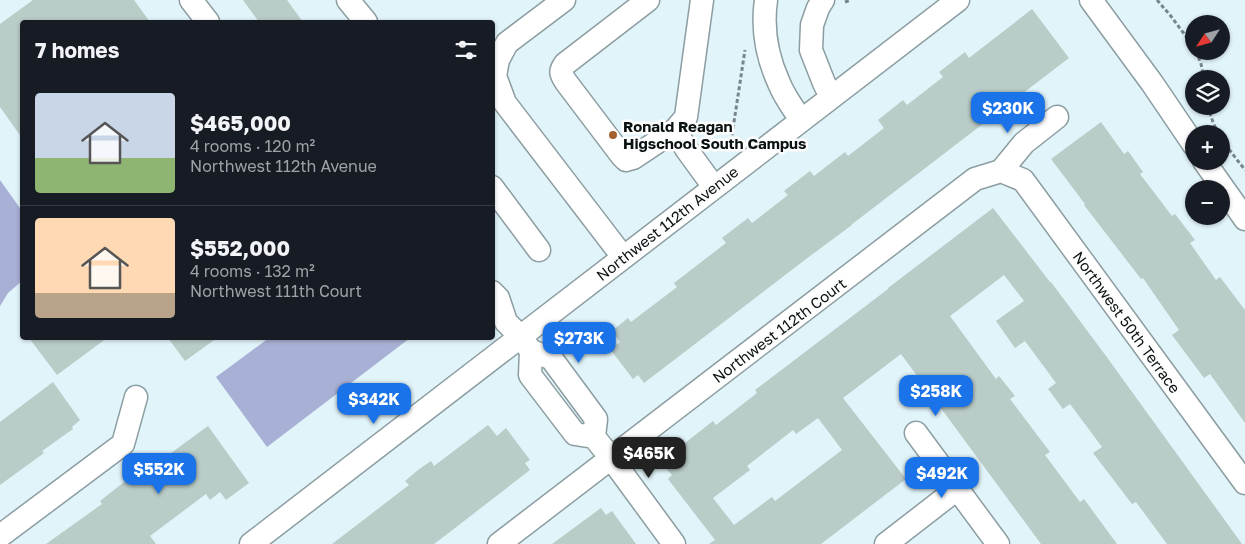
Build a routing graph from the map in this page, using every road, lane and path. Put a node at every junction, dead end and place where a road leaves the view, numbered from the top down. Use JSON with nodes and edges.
{"nodes":[{"id":1,"x":191,"y":0,"type":"edge"},
{"id":2,"x":348,"y":0,"type":"edge"},
{"id":3,"x":564,"y":0,"type":"edge"},
{"id":4,"x":648,"y":0,"type":"edge"},
{"id":5,"x":702,"y":0,"type":"edge"},
{"id":6,"x":766,"y":0,"type":"edge"},
{"id":7,"x":823,"y":0,"type":"edge"},
{"id":8,"x":958,"y":0,"type":"edge"},
{"id":9,"x":1091,"y":0,"type":"edge"},
{"id":10,"x":1157,"y":0,"type":"edge"},
{"id":11,"x":206,"y":20,"type":"edge"},
{"id":12,"x":364,"y":20,"type":"edge"},
{"id":13,"x":1185,"y":35,"type":"edge"},
{"id":14,"x":745,"y":49,"type":"dead end"},
{"id":15,"x":495,"y":73,"type":"edge"},
{"id":16,"x":495,"y":79,"type":"edge"},
{"id":17,"x":831,"y":96,"type":"junction"},
{"id":18,"x":1057,"y":116,"type":"dead end"},
{"id":19,"x":801,"y":120,"type":"junction"},
{"id":20,"x":675,"y":130,"type":"junction"},
{"id":21,"x":1185,"y":132,"type":"edge"},
{"id":22,"x":730,"y":148,"type":"dead end"},
{"id":23,"x":1230,"y":150,"type":"edge"},
{"id":24,"x":1210,"y":170,"type":"edge"},
{"id":25,"x":1245,"y":170,"type":"edge"},
{"id":26,"x":1001,"y":172,"type":"junction"},
{"id":27,"x":714,"y":187,"type":"junction"},
{"id":28,"x":495,"y":191,"type":"edge"},
{"id":29,"x":1245,"y":219,"type":"edge"},
{"id":30,"x":539,"y":250,"type":"dead end"},
{"id":31,"x":623,"y":256,"type":"junction"},
{"id":32,"x":495,"y":295,"type":"edge"},
{"id":33,"x":512,"y":333,"type":"edge"},
{"id":34,"x":136,"y":397,"type":"dead end"},
{"id":35,"x":916,"y":433,"type":"dead end"},
{"id":36,"x":611,"y":458,"type":"junction"},
{"id":37,"x":1245,"y":483,"type":"edge"},
{"id":38,"x":958,"y":489,"type":"junction"},
{"id":39,"x":0,"y":536,"type":"edge"},
{"id":40,"x":250,"y":544,"type":"edge"},
{"id":41,"x":499,"y":544,"type":"edge"},
{"id":42,"x":674,"y":544,"type":"edge"},
{"id":43,"x":886,"y":544,"type":"edge"},
{"id":44,"x":998,"y":544,"type":"edge"}],
"edges":[{"from":1,"to":11,"type":"street"},
{"from":2,"to":12,"type":"street"},
{"from":3,"to":15,"type":"street"},
{"from":4,"to":20,"type":"street"},
{"from":5,"to":20,"type":"street"},
{"from":6,"to":19,"type":"street"},
{"from":7,"to":17,"type":"street"},
{"from":8,"to":17,"type":"street","name":"Northwest 112th Avenue"},
{"from":9,"to":21,"type":"street"},
{"from":10,"to":13,"type":"path"},
{"from":14,"to":22,"type":"path"},
{"from":16,"to":31,"type":"street"},
{"from":17,"to":19,"type":"street","name":"Northwest 112th Avenue"},
{"from":18,"to":26,"type":"street"},
{"from":19,"to":27,"type":"street","name":"Northwest 112th Avenue"},
{"from":20,"to":27,"type":"street"},
{"from":23,"to":25,"type":"path"},
{"from":24,"to":29,"type":"street"},
{"from":26,"to":36,"type":"street","name":"Northwest 112th Court"},
{"from":26,"to":37,"type":"street","name":"Northwest 50th Terrace"},
{"from":27,"to":31,"type":"street","name":"Northwest 112th Avenue"},
{"from":28,"to":30,"type":"street"},
{"from":31,"to":33,"type":"street","name":"Northwest 112th Avenue"},
{"from":32,"to":33,"type":"street"},
{"from":33,"to":36,"type":"street"},
{"from":33,"to":40,"type":"street","name":"Northwest 112th Avenue"},
{"from":34,"to":39,"type":"street"},
{"from":35,"to":38,"type":"street"},
{"from":36,"to":41,"type":"street","name":"Northwest 112th Court"},
{"from":36,"to":42,"type":"street"},
{"from":38,"to":43,"type":"street"},
{"from":38,"to":44,"type":"street"}]}
